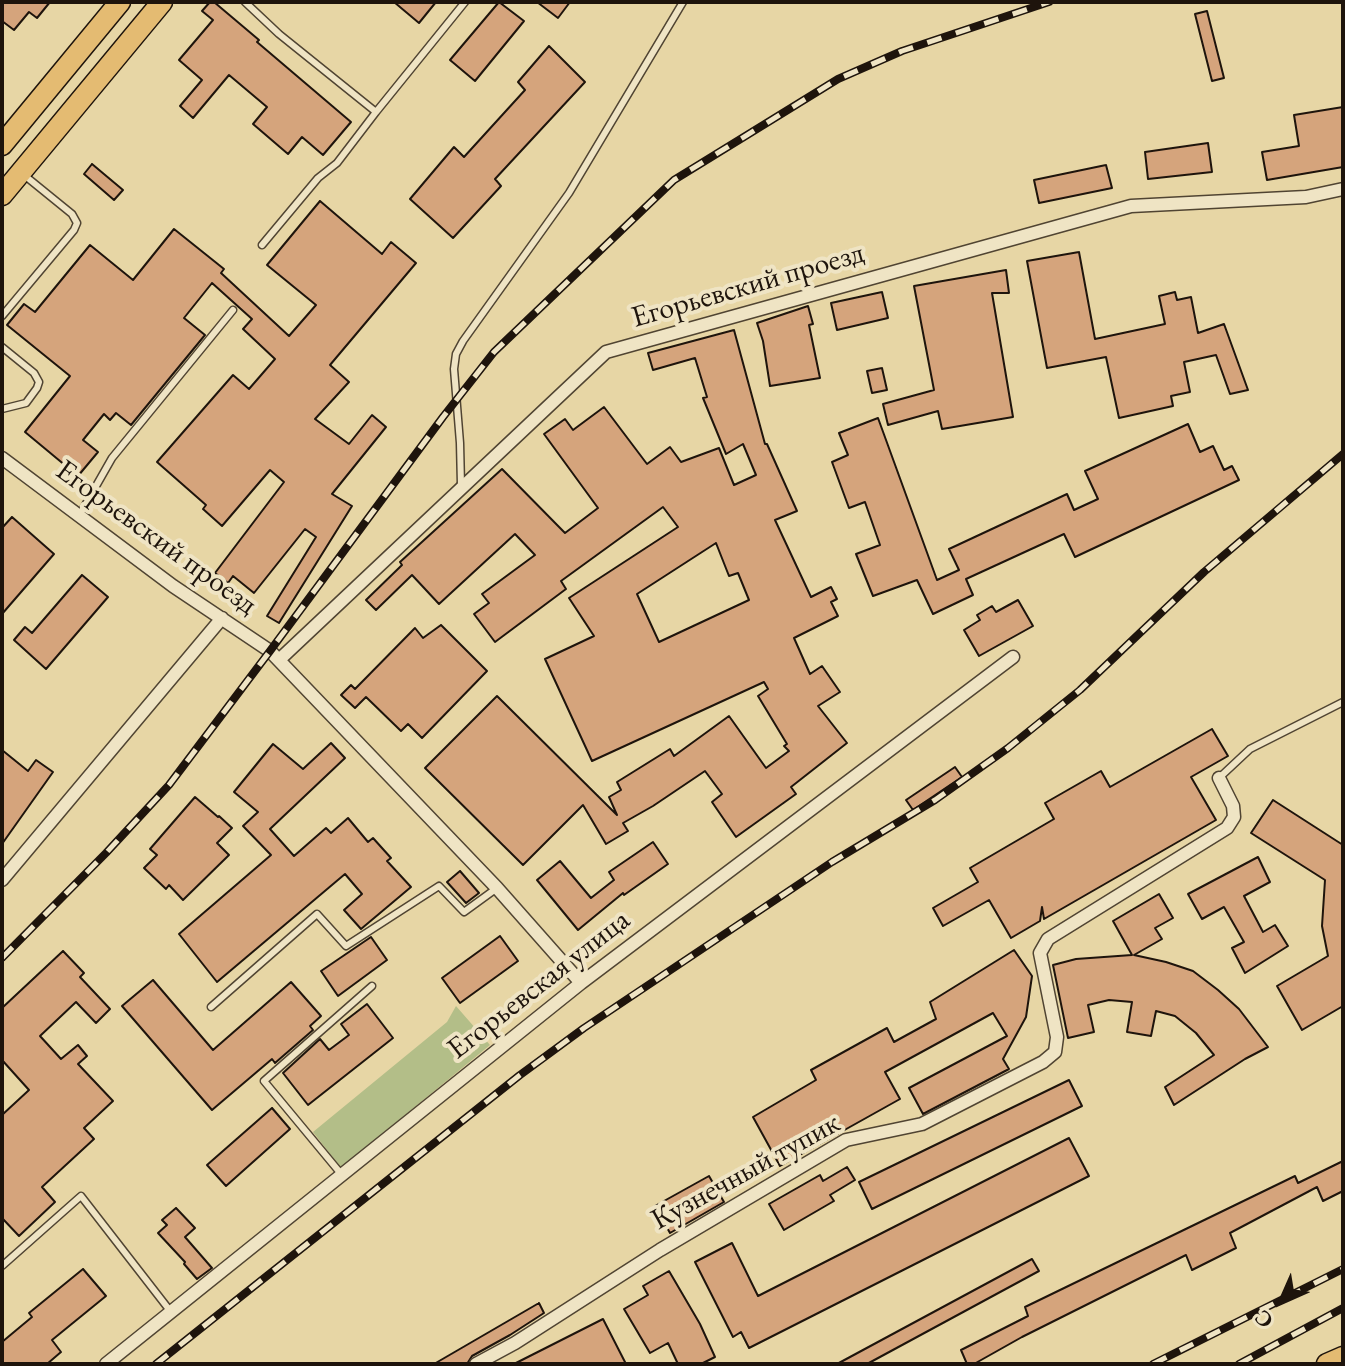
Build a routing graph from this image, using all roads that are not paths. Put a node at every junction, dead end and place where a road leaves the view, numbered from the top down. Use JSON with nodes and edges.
{"nodes":[{"id":1,"x":120,"y":2,"type":"edge"},
{"id":2,"x":162,"y":2,"type":"edge"},
{"id":3,"x":245,"y":2,"type":"edge"},
{"id":4,"x":465,"y":2,"type":"edge"},
{"id":5,"x":683,"y":2,"type":"edge"},
{"id":6,"x":376,"y":112,"type":"junction"},
{"id":7,"x":2,"y":145,"type":"edge"},
{"id":8,"x":21,"y":172,"type":"junction"},
{"id":9,"x":1343,"y":189,"type":"edge"},
{"id":10,"x":2,"y":195,"type":"edge"},
{"id":11,"x":262,"y":245,"type":"dead end"},
{"id":12,"x":233,"y":310,"type":"dead end"},
{"id":13,"x":2,"y":316,"type":"edge"},
{"id":14,"x":2,"y":347,"type":"edge"},
{"id":15,"x":2,"y":409,"type":"edge"},
{"id":16,"x":2,"y":458,"type":"edge"},
{"id":17,"x":461,"y":489,"type":"junction"},
{"id":18,"x":79,"y":516,"type":"junction"},
{"id":19,"x":222,"y":618,"type":"junction"},
{"id":20,"x":1013,"y":657,"type":"dead end"},
{"id":21,"x":279,"y":660,"type":"junction"},
{"id":22,"x":1343,"y":702,"type":"edge"},
{"id":23,"x":1219,"y":778,"type":"joint"},
{"id":24,"x":2,"y":880,"type":"edge"},
{"id":25,"x":497,"y":888,"type":"junction"},
{"id":26,"x":581,"y":983,"type":"junction"},
{"id":27,"x":372,"y":986,"type":"dead end"},
{"id":28,"x":211,"y":1007,"type":"dead end"},
{"id":29,"x":342,"y":1175,"type":"junction"},
{"id":30,"x":2,"y":1266,"type":"edge"},
{"id":31,"x":171,"y":1312,"type":"junction"},
{"id":32,"x":1343,"y":1357,"type":"edge"},
{"id":33,"x":106,"y":1364,"type":"edge"},
{"id":34,"x":476,"y":1364,"type":"edge"},
{"id":35,"x":1327,"y":1364,"type":"edge"}],
"edges":[{"from":1,"to":7,"type":"main road"},
{"from":2,"to":8,"type":"main road"},
{"from":3,"to":6,"type":"lane"},
{"from":4,"to":6,"type":"lane"},
{"from":5,"to":17,"type":"lane"},
{"from":6,"to":11,"type":"lane"},
{"from":8,"to":10,"type":"main road"},
{"from":8,"to":13,"type":"lane"},
{"from":9,"to":17,"type":"street","name":"Егорьевский проезд"},
{"from":12,"to":18,"type":"lane"},
{"from":14,"to":15,"type":"lane"},
{"from":16,"to":18,"type":"street","name":"Егорьевский проезд"},
{"from":17,"to":21,"type":"street","name":"Егорьевский проезд"},
{"from":18,"to":19,"type":"street","name":"Егорьевский проезд"},
{"from":19,"to":21,"type":"street","name":"Егорьевский проезд"},
{"from":19,"to":24,"type":"street"},
{"from":20,"to":26,"type":"street","name":"Егорьевская улица"},
{"from":21,"to":25,"type":"street","name":"Егорьевский проезд"},
{"from":22,"to":23,"type":"lane"},
{"from":23,"to":34,"type":"street","name":"Кузнечный тупик"},
{"from":25,"to":26,"type":"street","name":"Егорьевский проезд"},
{"from":25,"to":28,"type":"lane"},
{"from":26,"to":29,"type":"street","name":"Егорьевская улица"},
{"from":27,"to":29,"type":"lane"},
{"from":29,"to":31,"type":"street","name":"Егорьевская улица"},
{"from":30,"to":31,"type":"lane"},
{"from":31,"to":33,"type":"street","name":"Егорьевская улица"},
{"from":32,"to":35,"type":"main road"}]}
